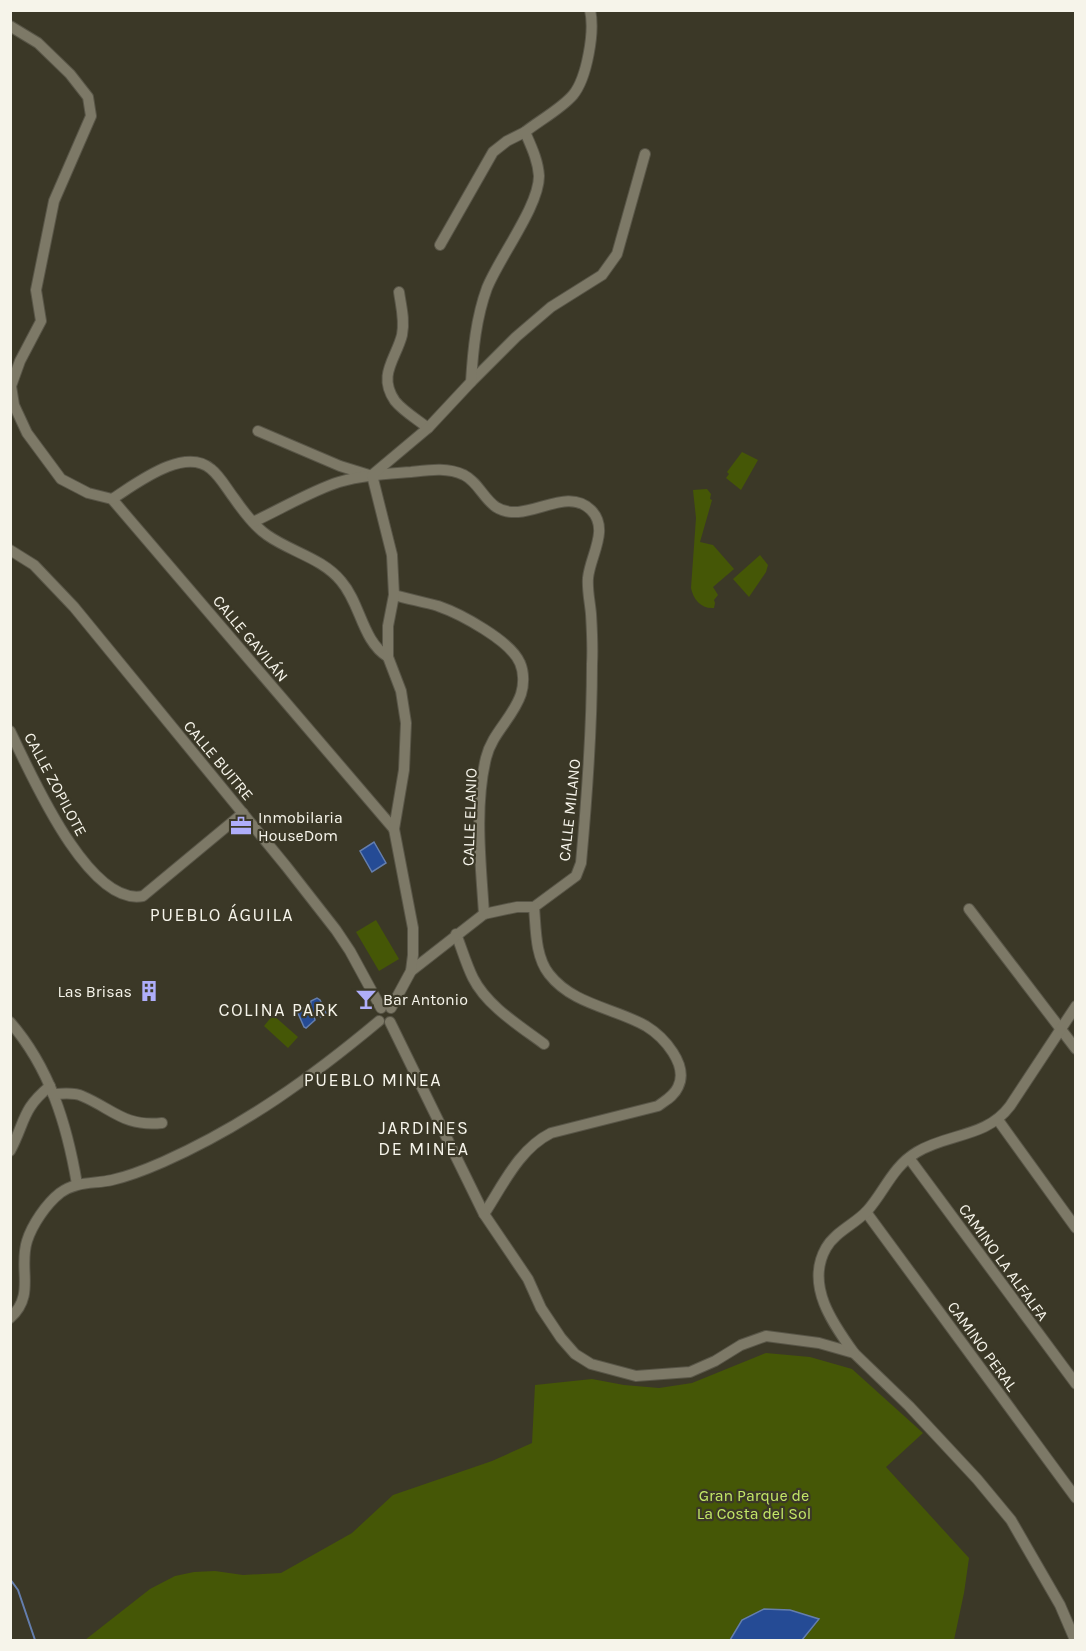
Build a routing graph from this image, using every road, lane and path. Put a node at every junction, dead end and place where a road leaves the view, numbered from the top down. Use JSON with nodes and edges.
{"nodes":[{"id":1,"x":590,"y":10,"type":"edge"},
{"id":2,"x":10,"y":26,"type":"edge"},
{"id":3,"x":525,"y":132,"type":"junction"},
{"id":4,"x":645,"y":154,"type":"dead end"},
{"id":5,"x":440,"y":245,"type":"dead end"},
{"id":6,"x":399,"y":292,"type":"dead end"},
{"id":7,"x":471,"y":382,"type":"junction"},
{"id":8,"x":428,"y":428,"type":"junction"},
{"id":9,"x":258,"y":431,"type":"dead end"},
{"id":10,"x":372,"y":476,"type":"junction"},
{"id":11,"x":112,"y":499,"type":"junction"},
{"id":12,"x":253,"y":522,"type":"junction"},
{"id":13,"x":10,"y":550,"type":"edge"},
{"id":14,"x":394,"y":595,"type":"junction"},
{"id":15,"x":388,"y":657,"type":"junction"},
{"id":16,"x":10,"y":731,"type":"edge"},
{"id":17,"x":243,"y":813,"type":"junction"},
{"id":18,"x":394,"y":829,"type":"junction"},
{"id":19,"x":534,"y":908,"type":"junction"},
{"id":20,"x":969,"y":909,"type":"dead end"},
{"id":21,"x":484,"y":914,"type":"junction"},
{"id":22,"x":456,"y":934,"type":"junction"},
{"id":23,"x":411,"y":971,"type":"junction"},
{"id":24,"x":1076,"y":1006,"type":"edge"},
{"id":25,"x":386,"y":1008,"type":"junction"},
{"id":26,"x":10,"y":1022,"type":"edge"},
{"id":27,"x":385,"y":1022,"type":"junction"},
{"id":28,"x":1060,"y":1029,"type":"junction"},
{"id":29,"x":544,"y":1044,"type":"dead end"},
{"id":30,"x":1076,"y":1049,"type":"edge"},
{"id":31,"x":52,"y":1090,"type":"junction"},
{"id":32,"x":998,"y":1120,"type":"junction"},
{"id":33,"x":162,"y":1123,"type":"dead end"},
{"id":34,"x":10,"y":1151,"type":"edge"},
{"id":35,"x":909,"y":1158,"type":"junction"},
{"id":36,"x":77,"y":1184,"type":"junction"},
{"id":37,"x":866,"y":1212,"type":"junction"},
{"id":38,"x":484,"y":1214,"type":"junction"},
{"id":39,"x":1076,"y":1228,"type":"edge"},
{"id":40,"x":10,"y":1318,"type":"edge"},
{"id":41,"x":854,"y":1353,"type":"junction"},
{"id":42,"x":1076,"y":1384,"type":"edge"},
{"id":43,"x":1076,"y":1498,"type":"edge"},
{"id":44,"x":1075,"y":1641,"type":"edge"}],
"edges":[{"from":1,"to":3,"type":"street"},
{"from":2,"to":11,"type":"street"},
{"from":3,"to":5,"type":"street"},
{"from":3,"to":7,"type":"street"},
{"from":4,"to":7,"type":"street"},
{"from":6,"to":8,"type":"street"},
{"from":7,"to":8,"type":"street"},
{"from":8,"to":10,"type":"street"},
{"from":9,"to":10,"type":"street"},
{"from":10,"to":12,"type":"street"},
{"from":10,"to":14,"type":"street"},
{"from":10,"to":19,"type":"street","name":"CALLE MILANO"},
{"from":11,"to":12,"type":"street"},
{"from":11,"to":18,"type":"street","name":"CALLE GAVILÁN"},
{"from":12,"to":15,"type":"street"},
{"from":13,"to":17,"type":"street","name":"CALLE BUITRE"},
{"from":14,"to":15,"type":"street"},
{"from":14,"to":21,"type":"street","name":"CALLE ELANIO"},
{"from":15,"to":18,"type":"street"},
{"from":16,"to":17,"type":"street","name":"CALLE ZOPILOTE"},
{"from":17,"to":25,"type":"street","name":"CALLE BUITRE"},
{"from":18,"to":23,"type":"street"},
{"from":19,"to":21,"type":"street"},
{"from":19,"to":38,"type":"street"},
{"from":20,"to":28,"type":"street"},
{"from":21,"to":22,"type":"street"},
{"from":22,"to":23,"type":"street"},
{"from":22,"to":29,"type":"street"},
{"from":23,"to":25,"type":"street"},
{"from":24,"to":28,"type":"street"},
{"from":25,"to":27,"type":"street"},
{"from":26,"to":31,"type":"street"},
{"from":27,"to":36,"type":"street"},
{"from":27,"to":38,"type":"street"},
{"from":28,"to":30,"type":"street"},
{"from":28,"to":32,"type":"street"},
{"from":31,"to":33,"type":"street"},
{"from":31,"to":34,"type":"street"},
{"from":31,"to":36,"type":"street"},
{"from":32,"to":35,"type":"street"},
{"from":32,"to":39,"type":"street"},
{"from":35,"to":37,"type":"street"},
{"from":35,"to":42,"type":"street","name":"CAMINO LA ALFALFA"},
{"from":36,"to":40,"type":"street"},
{"from":37,"to":41,"type":"street"},
{"from":37,"to":43,"type":"street","name":"CAMINO PERAL"},
{"from":38,"to":41,"type":"street"},
{"from":41,"to":44,"type":"street"}]}
